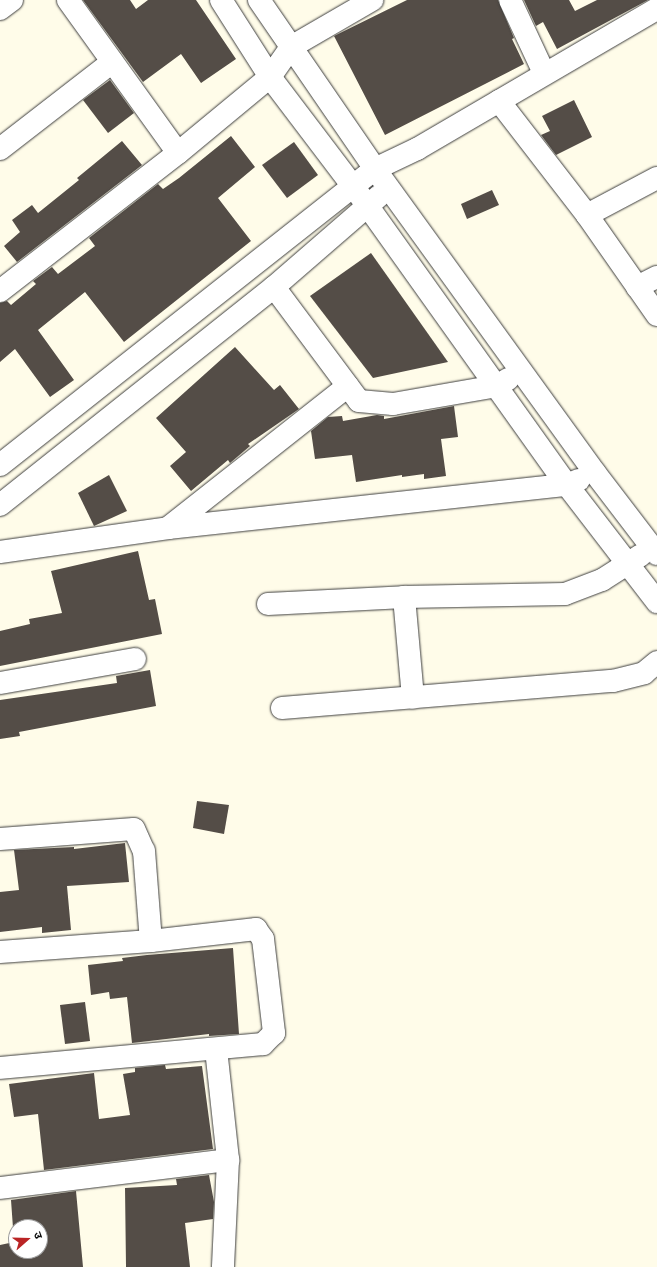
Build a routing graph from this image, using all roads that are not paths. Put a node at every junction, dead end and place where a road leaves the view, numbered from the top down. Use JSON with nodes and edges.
{"nodes":[{"id":1,"x":12,"y":0,"type":"edge"},
{"id":2,"x":68,"y":0,"type":"edge"},
{"id":3,"x":221,"y":0,"type":"edge"},
{"id":4,"x":259,"y":0,"type":"edge"},
{"id":5,"x":372,"y":0,"type":"edge"},
{"id":6,"x":510,"y":0,"type":"edge"},
{"id":7,"x":647,"y":8,"type":"edge"},
{"id":8,"x":0,"y":9,"type":"edge"},
{"id":9,"x":291,"y":47,"type":"junction"},
{"id":10,"x":112,"y":62,"type":"junction"},
{"id":11,"x":544,"y":72,"type":"junction"},
{"id":12,"x":270,"y":77,"type":"junction"},
{"id":13,"x":499,"y":101,"type":"junction"},
{"id":14,"x":0,"y":149,"type":"edge"},
{"id":15,"x":417,"y":149,"type":"junction"},
{"id":16,"x":178,"y":153,"type":"junction"},
{"id":17,"x":375,"y":169,"type":"junction"},
{"id":18,"x":657,"y":178,"type":"edge"},
{"id":19,"x":352,"y":187,"type":"junction"},
{"id":20,"x":390,"y":188,"type":"junction"},
{"id":21,"x":367,"y":205,"type":"junction"},
{"id":22,"x":586,"y":215,"type":"junction"},
{"id":23,"x":657,"y":277,"type":"edge"},
{"id":24,"x":274,"y":287,"type":"junction"},
{"id":25,"x":637,"y":287,"type":"junction"},
{"id":26,"x":0,"y":291,"type":"edge"},
{"id":27,"x":657,"y":316,"type":"edge"},
{"id":28,"x":521,"y":371,"type":"junction"},
{"id":29,"x":348,"y":386,"type":"junction"},
{"id":30,"x":497,"y":386,"type":"junction"},
{"id":31,"x":0,"y":464,"type":"edge"},
{"id":32,"x":595,"y":473,"type":"junction"},
{"id":33,"x":567,"y":485,"type":"junction"},
{"id":34,"x":0,"y":505,"type":"edge"},
{"id":35,"x":168,"y":528,"type":"junction"},
{"id":36,"x":656,"y":549,"type":"edge"},
{"id":37,"x":0,"y":552,"type":"edge"},
{"id":38,"x":628,"y":563,"type":"junction"},
{"id":39,"x":404,"y":597,"type":"junction"},
{"id":40,"x":657,"y":602,"type":"edge"},
{"id":41,"x":268,"y":604,"type":"dead end"},
{"id":42,"x":135,"y":658,"type":"dead end"},
{"id":43,"x":657,"y":662,"type":"edge"},
{"id":44,"x":0,"y":683,"type":"edge"},
{"id":45,"x":413,"y":698,"type":"junction"},
{"id":46,"x":282,"y":708,"type":"dead end"},
{"id":47,"x":0,"y":839,"type":"edge"},
{"id":48,"x":151,"y":941,"type":"junction"},
{"id":49,"x":0,"y":952,"type":"edge"},
{"id":50,"x":216,"y":1049,"type":"junction"},
{"id":51,"x":0,"y":1068,"type":"edge"},
{"id":52,"x":228,"y":1160,"type":"junction"},
{"id":53,"x":0,"y":1188,"type":"edge"},
{"id":54,"x":223,"y":1267,"type":"edge"}],
"edges":[{"from":1,"to":8,"type":"street"},
{"from":2,"to":10,"type":"street"},
{"from":3,"to":12,"type":"street"},
{"from":4,"to":9,"type":"street"},
{"from":5,"to":9,"type":"street"},
{"from":6,"to":11,"type":"street"},
{"from":7,"to":11,"type":"street"},
{"from":9,"to":12,"type":"street"},
{"from":9,"to":17,"type":"street"},
{"from":10,"to":14,"type":"street"},
{"from":10,"to":16,"type":"street"},
{"from":11,"to":13,"type":"street"},
{"from":12,"to":16,"type":"street"},
{"from":12,"to":19,"type":"street"},
{"from":13,"to":15,"type":"street"},
{"from":13,"to":22,"type":"street"},
{"from":15,"to":17,"type":"street"},
{"from":15,"to":20,"type":"street"},
{"from":16,"to":26,"type":"street"},
{"from":17,"to":19,"type":"street"},
{"from":17,"to":20,"type":"street"},
{"from":18,"to":22,"type":"street"},
{"from":19,"to":21,"type":"street"},
{"from":19,"to":31,"type":"street"},
{"from":20,"to":21,"type":"street"},
{"from":20,"to":28,"type":"street"},
{"from":21,"to":24,"type":"street"},
{"from":21,"to":30,"type":"street"},
{"from":22,"to":25,"type":"street"},
{"from":23,"to":25,"type":"street"},
{"from":24,"to":29,"type":"street"},
{"from":24,"to":34,"type":"street"},
{"from":25,"to":27,"type":"street"},
{"from":28,"to":30,"type":"street"},
{"from":28,"to":32,"type":"street"},
{"from":29,"to":30,"type":"street"},
{"from":29,"to":35,"type":"street"},
{"from":30,"to":33,"type":"street"},
{"from":32,"to":33,"type":"street"},
{"from":32,"to":36,"type":"street"},
{"from":33,"to":35,"type":"street"},
{"from":33,"to":38,"type":"street"},
{"from":35,"to":37,"type":"street"},
{"from":36,"to":38,"type":"street"},
{"from":38,"to":39,"type":"street"},
{"from":38,"to":40,"type":"street"},
{"from":39,"to":41,"type":"street"},
{"from":39,"to":45,"type":"street"},
{"from":42,"to":44,"type":"street"},
{"from":43,"to":45,"type":"street"},
{"from":45,"to":46,"type":"street"},
{"from":47,"to":48,"type":"street"},
{"from":48,"to":49,"type":"street"},
{"from":48,"to":50,"type":"street"},
{"from":50,"to":51,"type":"street"},
{"from":50,"to":52,"type":"street"},
{"from":52,"to":53,"type":"street"},
{"from":52,"to":54,"type":"street"}]}
